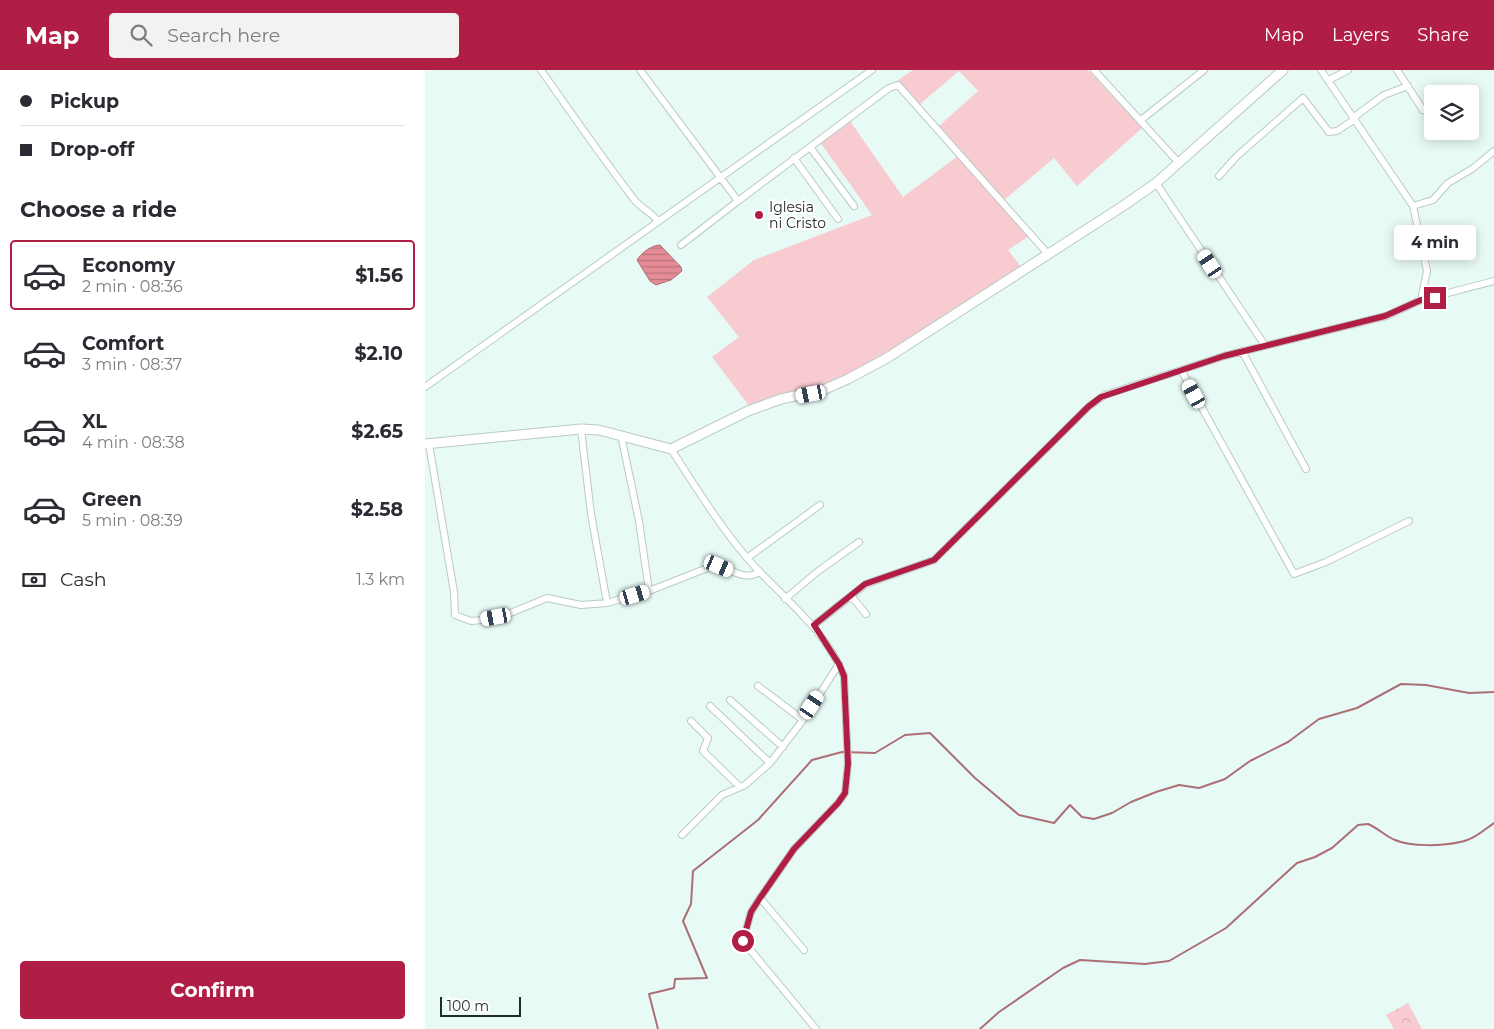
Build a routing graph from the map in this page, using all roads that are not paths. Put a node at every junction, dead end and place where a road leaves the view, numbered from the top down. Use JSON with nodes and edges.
{"nodes":[{"id":1,"x":541,"y":70,"type":"edge"},
{"id":2,"x":640,"y":70,"type":"edge"},
{"id":3,"x":872,"y":70,"type":"edge"},
{"id":4,"x":1094,"y":70,"type":"edge"},
{"id":5,"x":1204,"y":70,"type":"edge"},
{"id":6,"x":1283,"y":70,"type":"edge"},
{"id":7,"x":1321,"y":70,"type":"edge"},
{"id":8,"x":1348,"y":70,"type":"edge"},
{"id":9,"x":1397,"y":70,"type":"edge"},
{"id":10,"x":1329,"y":80,"type":"junction"},
{"id":11,"x":1408,"y":86,"type":"junction"},
{"id":12,"x":1423,"y":110,"type":"dead end"},
{"id":13,"x":1354,"y":118,"type":"junction"},
{"id":14,"x":1141,"y":120,"type":"junction"},
{"id":15,"x":810,"y":147,"type":"junction"},
{"id":16,"x":1494,"y":151,"type":"edge"},
{"id":17,"x":794,"y":158,"type":"junction"},
{"id":18,"x":1179,"y":163,"type":"junction"},
{"id":19,"x":1219,"y":176,"type":"dead end"},
{"id":20,"x":720,"y":178,"type":"junction"},
{"id":21,"x":1156,"y":183,"type":"junction"},
{"id":22,"x":738,"y":201,"type":"junction"},
{"id":23,"x":854,"y":206,"type":"dead end"},
{"id":24,"x":1413,"y":206,"type":"junction"},
{"id":25,"x":839,"y":219,"type":"dead end"},
{"id":26,"x":658,"y":221,"type":"junction"},
{"id":27,"x":681,"y":245,"type":"dead end"},
{"id":28,"x":1048,"y":254,"type":"junction"},
{"id":29,"x":1494,"y":281,"type":"edge"},
{"id":30,"x":1421,"y":300,"type":"junction"},
{"id":31,"x":1264,"y":344,"type":"junction"},
{"id":32,"x":1242,"y":351,"type":"junction"},
{"id":33,"x":1181,"y":370,"type":"junction"},
{"id":34,"x":425,"y":387,"type":"edge"},
{"id":35,"x":581,"y":429,"type":"junction"},
{"id":36,"x":621,"y":436,"type":"junction"},
{"id":37,"x":427,"y":444,"type":"edge"},
{"id":38,"x":671,"y":449,"type":"junction"},
{"id":39,"x":1307,"y":469,"type":"dead end"},
{"id":40,"x":819,"y":505,"type":"dead end"},
{"id":41,"x":1409,"y":521,"type":"dead end"},
{"id":42,"x":859,"y":542,"type":"dead end"},
{"id":43,"x":747,"y":558,"type":"junction"},
{"id":44,"x":760,"y":572,"type":"junction"},
{"id":45,"x":649,"y":591,"type":"junction"},
{"id":46,"x":851,"y":596,"type":"junction"},
{"id":47,"x":785,"y":599,"type":"junction"},
{"id":48,"x":607,"y":602,"type":"junction"},
{"id":49,"x":866,"y":614,"type":"dead end"},
{"id":50,"x":814,"y":625,"type":"junction"},
{"id":51,"x":839,"y":664,"type":"junction"},
{"id":52,"x":758,"y":686,"type":"dead end"},
{"id":53,"x":730,"y":700,"type":"dead end"},
{"id":54,"x":710,"y":706,"type":"dead end"},
{"id":55,"x":803,"y":720,"type":"junction"},
{"id":56,"x":691,"y":722,"type":"dead end"},
{"id":57,"x":783,"y":747,"type":"junction"},
{"id":58,"x":770,"y":763,"type":"junction"},
{"id":59,"x":739,"y":787,"type":"junction"},
{"id":60,"x":683,"y":835,"type":"dead end"},
{"id":61,"x":760,"y":898,"type":"junction"},
{"id":62,"x":804,"y":950,"type":"dead end"},
{"id":63,"x":817,"y":1029,"type":"edge"}],
"edges":[{"from":1,"to":26,"type":"street"},
{"from":2,"to":20,"type":"street"},
{"from":3,"to":20,"type":"street"},
{"from":4,"to":14,"type":"street"},
{"from":5,"to":14,"type":"street"},
{"from":6,"to":18,"type":"street"},
{"from":7,"to":10,"type":"street"},
{"from":8,"to":10,"type":"street"},
{"from":9,"to":11,"type":"street"},
{"from":10,"to":13,"type":"street"},
{"from":11,"to":12,"type":"street"},
{"from":11,"to":13,"type":"street"},
{"from":13,"to":19,"type":"street"},
{"from":13,"to":24,"type":"street"},
{"from":14,"to":18,"type":"street"},
{"from":15,"to":17,"type":"street"},
{"from":15,"to":23,"type":"street"},
{"from":15,"to":28,"type":"street"},
{"from":16,"to":24,"type":"street"},
{"from":17,"to":22,"type":"street"},
{"from":17,"to":25,"type":"street"},
{"from":18,"to":21,"type":"street"},
{"from":20,"to":22,"type":"street"},
{"from":20,"to":26,"type":"street"},
{"from":21,"to":28,"type":"street"},
{"from":21,"to":31,"type":"street"},
{"from":22,"to":27,"type":"street"},
{"from":24,"to":30,"type":"street"},
{"from":26,"to":34,"type":"street"},
{"from":28,"to":38,"type":"street"},
{"from":29,"to":30,"type":"street"},
{"from":30,"to":31,"type":"street"},
{"from":31,"to":32,"type":"street"},
{"from":32,"to":33,"type":"street"},
{"from":32,"to":39,"type":"street"},
{"from":33,"to":41,"type":"street"},
{"from":33,"to":46,"type":"street"},
{"from":35,"to":36,"type":"street"},
{"from":35,"to":37,"type":"street"},
{"from":35,"to":48,"type":"street"},
{"from":36,"to":38,"type":"street"},
{"from":36,"to":45,"type":"street"},
{"from":37,"to":48,"type":"street"},
{"from":38,"to":43,"type":"street"},
{"from":40,"to":43,"type":"street"},
{"from":42,"to":47,"type":"street"},
{"from":43,"to":44,"type":"street"},
{"from":44,"to":45,"type":"street"},
{"from":44,"to":47,"type":"street"},
{"from":45,"to":48,"type":"street"},
{"from":46,"to":49,"type":"street"},
{"from":46,"to":50,"type":"street"},
{"from":47,"to":50,"type":"street"},
{"from":50,"to":51,"type":"street"},
{"from":51,"to":55,"type":"street"},
{"from":51,"to":61,"type":"street"},
{"from":52,"to":55,"type":"street"},
{"from":53,"to":57,"type":"street"},
{"from":54,"to":58,"type":"street"},
{"from":55,"to":57,"type":"street"},
{"from":56,"to":59,"type":"street"},
{"from":57,"to":58,"type":"street"},
{"from":58,"to":59,"type":"street"},
{"from":59,"to":60,"type":"street"},
{"from":61,"to":62,"type":"street"},
{"from":61,"to":63,"type":"street"}]}
